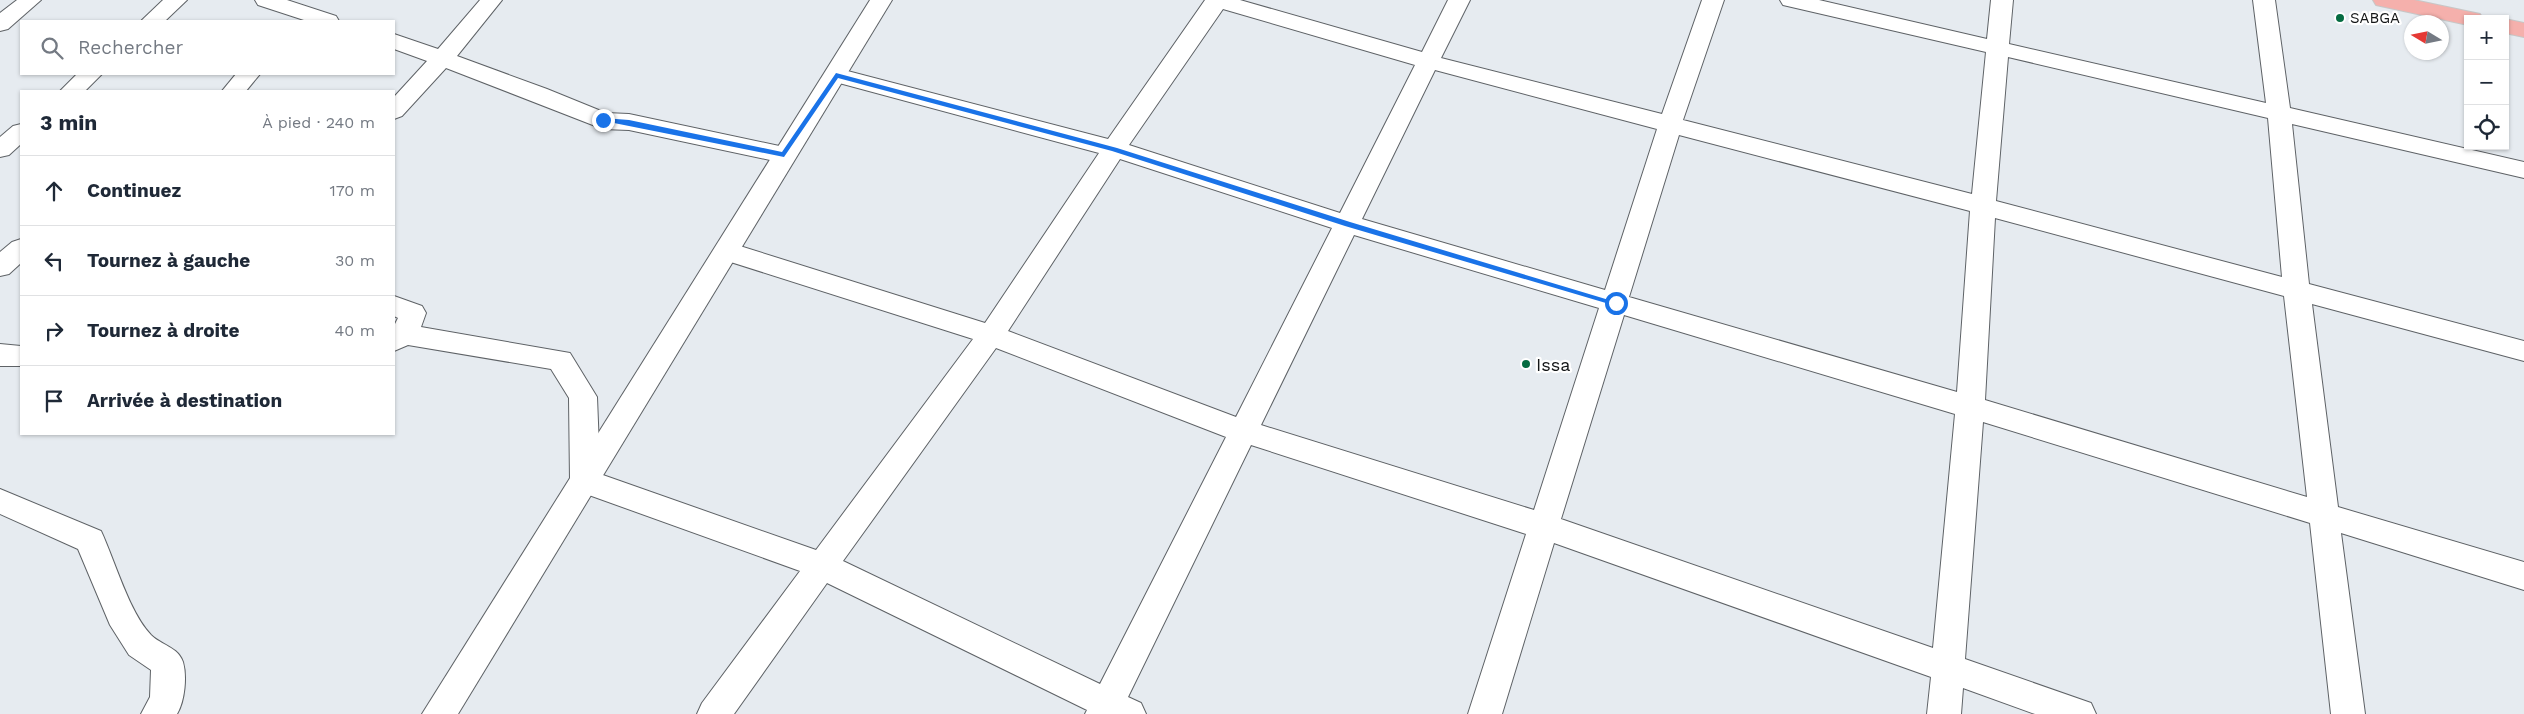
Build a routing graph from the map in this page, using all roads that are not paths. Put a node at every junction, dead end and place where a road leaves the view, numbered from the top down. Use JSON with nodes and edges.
{"nodes":[{"id":1,"x":30,"y":0,"type":"edge"},
{"id":2,"x":176,"y":0,"type":"edge"},
{"id":3,"x":266,"y":0,"type":"edge"},
{"id":4,"x":491,"y":0,"type":"edge"},
{"id":5,"x":881,"y":0,"type":"edge"},
{"id":6,"x":1217,"y":0,"type":"edge"},
{"id":7,"x":1459,"y":0,"type":"edge"},
{"id":8,"x":1713,"y":0,"type":"edge"},
{"id":9,"x":1791,"y":0,"type":"edge"},
{"id":10,"x":2002,"y":0,"type":"edge"},
{"id":11,"x":2264,"y":0,"type":"edge"},
{"id":12,"x":2384,"y":0,"type":"edge"},
{"id":13,"x":300,"y":17,"type":"edge"},
{"id":14,"x":2464,"y":17,"type":"edge"},
{"id":15,"x":153,"y":20,"type":"edge"},
{"id":16,"x":321,"y":20,"type":"edge"},
{"id":17,"x":0,"y":24,"type":"edge"},
{"id":18,"x":2509,"y":27,"type":"edge"},
{"id":19,"x":2524,"y":30,"type":"edge"},
{"id":20,"x":395,"y":41,"type":"edge"},
{"id":21,"x":1999,"y":48,"type":"junction"},
{"id":22,"x":443,"y":58,"type":"junction"},
{"id":23,"x":1427,"y":61,"type":"junction"},
{"id":24,"x":90,"y":75,"type":"edge"},
{"id":25,"x":248,"y":75,"type":"edge"},
{"id":26,"x":836,"y":75,"type":"junction"},
{"id":27,"x":72,"y":90,"type":"edge"},
{"id":28,"x":234,"y":90,"type":"edge"},
{"id":29,"x":395,"y":111,"type":"edge"},
{"id":30,"x":2279,"y":112,"type":"junction"},
{"id":31,"x":1670,"y":125,"type":"junction"},
{"id":32,"x":20,"y":133,"type":"edge"},
{"id":33,"x":0,"y":149,"type":"edge"},
{"id":34,"x":1114,"y":149,"type":"junction"},
{"id":35,"x":784,"y":155,"type":"junction"},
{"id":36,"x":2524,"y":170,"type":"edge"},
{"id":37,"x":1983,"y":206,"type":"junction"},
{"id":38,"x":1347,"y":224,"type":"junction"},
{"id":39,"x":20,"y":249,"type":"edge"},
{"id":40,"x":727,"y":251,"type":"junction"},
{"id":41,"x":0,"y":267,"type":"edge"},
{"id":42,"x":2297,"y":291,"type":"junction"},
{"id":43,"x":1616,"y":303,"type":"junction"},
{"id":44,"x":395,"y":306,"type":"edge"},
{"id":45,"x":991,"y":335,"type":"junction"},
{"id":46,"x":399,"y":337,"type":"edge"},
{"id":47,"x":2524,"y":351,"type":"edge"},
{"id":48,"x":0,"y":355,"type":"edge"},
{"id":49,"x":20,"y":356,"type":"edge"},
{"id":50,"x":1970,"y":408,"type":"junction"},
{"id":51,"x":1242,"y":431,"type":"junction"},
{"id":52,"x":585,"y":481,"type":"junction"},
{"id":53,"x":0,"y":501,"type":"edge"},
{"id":54,"x":2325,"y":516,"type":"junction"},
{"id":55,"x":1543,"y":526,"type":"junction"},
{"id":56,"x":822,"y":566,"type":"junction"},
{"id":57,"x":2524,"y":576,"type":"edge"},
{"id":58,"x":1948,"y":667,"type":"junction"},
{"id":59,"x":1113,"y":711,"type":"edge"},
{"id":60,"x":158,"y":714,"type":"edge"},
{"id":61,"x":439,"y":714,"type":"edge"},
{"id":62,"x":714,"y":714,"type":"edge"},
{"id":63,"x":1485,"y":714,"type":"edge"},
{"id":64,"x":1944,"y":714,"type":"edge"},
{"id":65,"x":2079,"y":714,"type":"edge"},
{"id":66,"x":2348,"y":714,"type":"edge"}],
"edges":[{"from":1,"to":17,"type":"street"},
{"from":2,"to":15,"type":"street"},
{"from":3,"to":13,"type":"street"},
{"from":4,"to":22,"type":"street"},
{"from":5,"to":26,"type":"street"},
{"from":6,"to":23,"type":"street"},
{"from":6,"to":34,"type":"street"},
{"from":7,"to":23,"type":"street"},
{"from":8,"to":31,"type":"street"},
{"from":9,"to":21,"type":"street"},
{"from":10,"to":21,"type":"street"},
{"from":11,"to":30,"type":"street"},
{"from":12,"to":14,"type":"main road"},
{"from":13,"to":16,"type":"street"},
{"from":18,"to":19,"type":"main road"},
{"from":20,"to":22,"type":"street"},
{"from":21,"to":30,"type":"street"},
{"from":21,"to":37,"type":"street"},
{"from":22,"to":29,"type":"street"},
{"from":22,"to":35,"type":"street"},
{"from":23,"to":31,"type":"street"},
{"from":23,"to":38,"type":"street"},
{"from":24,"to":27,"type":"street"},
{"from":25,"to":28,"type":"street"},
{"from":26,"to":34,"type":"street"},
{"from":26,"to":35,"type":"street"},
{"from":30,"to":36,"type":"street"},
{"from":30,"to":42,"type":"street"},
{"from":31,"to":37,"type":"street"},
{"from":31,"to":43,"type":"street"},
{"from":32,"to":33,"type":"street"},
{"from":34,"to":38,"type":"street"},
{"from":34,"to":45,"type":"street"},
{"from":35,"to":40,"type":"street"},
{"from":37,"to":42,"type":"street"},
{"from":37,"to":50,"type":"street"},
{"from":38,"to":43,"type":"street"},
{"from":38,"to":51,"type":"street"},
{"from":39,"to":41,"type":"street"},
{"from":40,"to":45,"type":"street"},
{"from":40,"to":52,"type":"street"},
{"from":42,"to":47,"type":"street"},
{"from":42,"to":54,"type":"street"},
{"from":43,"to":50,"type":"street"},
{"from":43,"to":55,"type":"street"},
{"from":44,"to":46,"type":"street"},
{"from":45,"to":51,"type":"street"},
{"from":45,"to":56,"type":"street"},
{"from":46,"to":52,"type":"street"},
{"from":48,"to":49,"type":"street"},
{"from":50,"to":54,"type":"street"},
{"from":50,"to":58,"type":"street"},
{"from":51,"to":55,"type":"street"},
{"from":51,"to":59,"type":"street"},
{"from":52,"to":56,"type":"street"},
{"from":52,"to":61,"type":"street"},
{"from":53,"to":60,"type":"street"},
{"from":54,"to":57,"type":"street"},
{"from":54,"to":66,"type":"street"},
{"from":55,"to":58,"type":"street"},
{"from":55,"to":63,"type":"street"},
{"from":56,"to":59,"type":"street"},
{"from":56,"to":62,"type":"street"},
{"from":58,"to":64,"type":"street"},
{"from":58,"to":65,"type":"street"}]}
